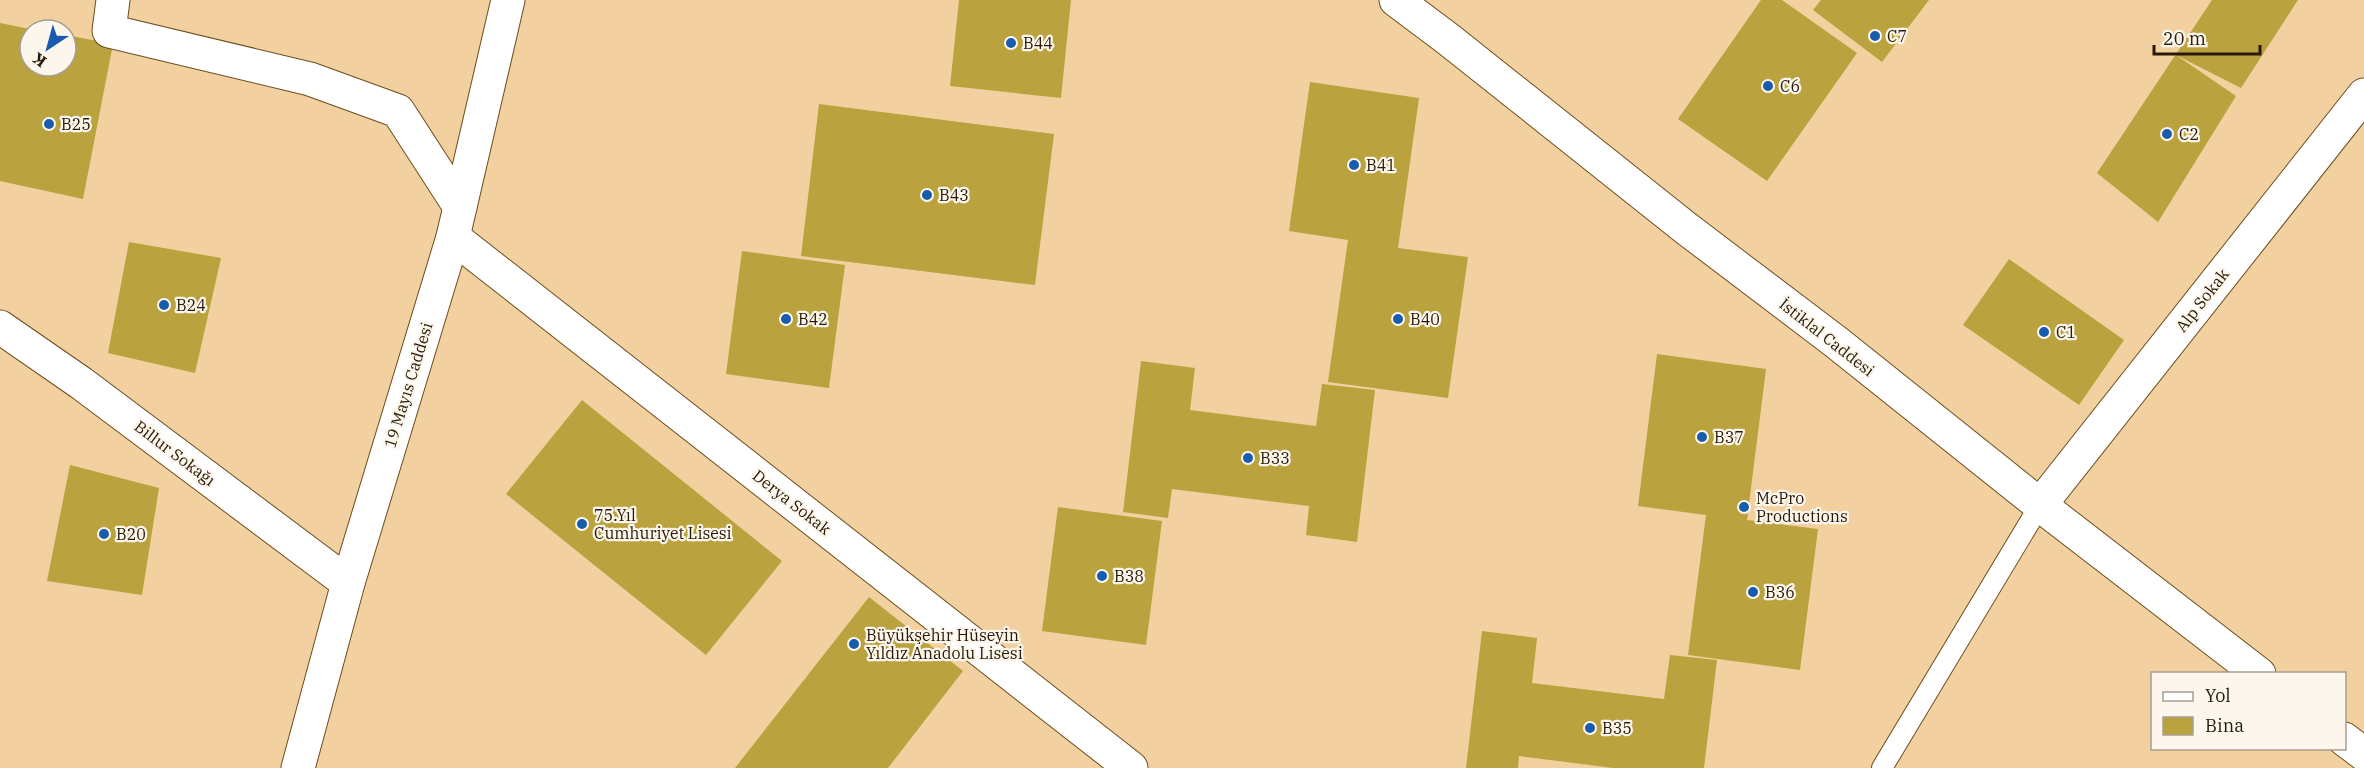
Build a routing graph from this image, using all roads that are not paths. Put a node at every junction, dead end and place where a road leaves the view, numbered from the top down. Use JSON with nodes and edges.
{"nodes":[{"id":1,"x":113,"y":0,"type":"edge"},
{"id":2,"x":508,"y":0,"type":"edge"},
{"id":3,"x":1396,"y":0,"type":"edge"},
{"id":4,"x":2364,"y":95,"type":"edge"},
{"id":5,"x":457,"y":222,"type":"junction"},
{"id":6,"x":0,"y":327,"type":"edge"},
{"id":7,"x":2040,"y":505,"type":"junction"},
{"id":8,"x":348,"y":583,"type":"junction"},
{"id":9,"x":2256,"y":672,"type":"edge"},
{"id":10,"x":2346,"y":740,"type":"edge"},
{"id":11,"x":2364,"y":754,"type":"edge"},
{"id":12,"x":297,"y":768,"type":"edge"},
{"id":13,"x":1131,"y":768,"type":"edge"},
{"id":14,"x":1882,"y":768,"type":"edge"}],
"edges":[{"from":1,"to":5,"type":"street","name":"Derya Sokak"},
{"from":2,"to":5,"type":"street","name":"19 Mayıs Caddesi"},
{"from":3,"to":7,"type":"street","name":"İstiklal Caddesi"},
{"from":4,"to":7,"type":"street","name":"Alp Sokak"},
{"from":5,"to":8,"type":"street","name":"19 Mayıs Caddesi"},
{"from":5,"to":13,"type":"street","name":"Derya Sokak"},
{"from":6,"to":8,"type":"street","name":"Billur Sokağı"},
{"from":7,"to":9,"type":"street","name":"İstiklal Caddesi"},
{"from":7,"to":14,"type":"lane"},
{"from":8,"to":12,"type":"street","name":"19 Mayıs Caddesi"},
{"from":10,"to":11,"type":"street"}]}
